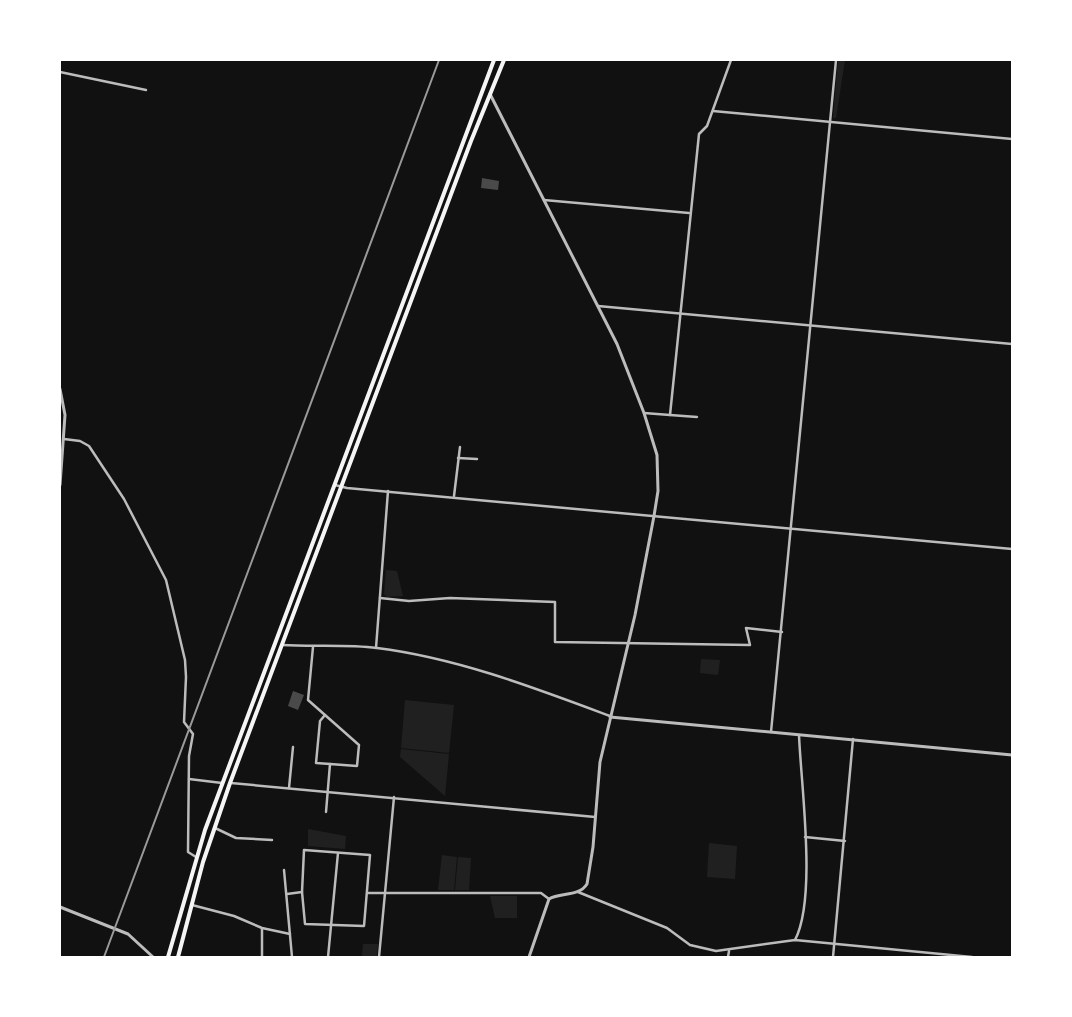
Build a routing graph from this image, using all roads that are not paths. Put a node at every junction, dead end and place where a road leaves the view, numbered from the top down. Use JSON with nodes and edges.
{"nodes":[{"id":1,"x":494,"y":60,"type":"edge"},
{"id":2,"x":504,"y":60,"type":"edge"},
{"id":3,"x":731,"y":60,"type":"edge"},
{"id":4,"x":836,"y":60,"type":"edge"},
{"id":5,"x":60,"y":72,"type":"edge"},
{"id":6,"x":146,"y":90,"type":"dead end"},
{"id":7,"x":490,"y":94,"type":"junction"},
{"id":8,"x":713,"y":111,"type":"junction"},
{"id":9,"x":830,"y":122,"type":"junction"},
{"id":10,"x":1012,"y":140,"type":"edge"},
{"id":11,"x":544,"y":200,"type":"junction"},
{"id":12,"x":690,"y":213,"type":"junction"},
{"id":13,"x":598,"y":306,"type":"junction"},
{"id":14,"x":680,"y":314,"type":"junction"},
{"id":15,"x":811,"y":325,"type":"junction"},
{"id":16,"x":1012,"y":344,"type":"edge"},
{"id":17,"x":60,"y":389,"type":"edge"},
{"id":18,"x":644,"y":413,"type":"junction"},
{"id":19,"x":670,"y":415,"type":"junction"},
{"id":20,"x":697,"y":418,"type":"dead end"},
{"id":21,"x":64,"y":439,"type":"junction"},
{"id":22,"x":460,"y":447,"type":"dead end"},
{"id":23,"x":458,"y":458,"type":"junction"},
{"id":24,"x":477,"y":459,"type":"dead end"},
{"id":25,"x":334,"y":484,"type":"junction"},
{"id":26,"x":60,"y":485,"type":"edge"},
{"id":27,"x":342,"y":487,"type":"junction"},
{"id":28,"x":388,"y":491,"type":"junction"},
{"id":29,"x":454,"y":496,"type":"junction"},
{"id":30,"x":654,"y":516,"type":"junction"},
{"id":31,"x":792,"y":528,"type":"junction"},
{"id":32,"x":1012,"y":550,"type":"edge"},
{"id":33,"x":380,"y":598,"type":"junction"},
{"id":34,"x":782,"y":632,"type":"junction"},
{"id":35,"x":628,"y":644,"type":"junction"},
{"id":36,"x":282,"y":645,"type":"junction"},
{"id":37,"x":313,"y":647,"type":"junction"},
{"id":38,"x":376,"y":648,"type":"junction"},
{"id":39,"x":325,"y":715,"type":"junction"},
{"id":40,"x":610,"y":716,"type":"junction"},
{"id":41,"x":771,"y":732,"type":"junction"},
{"id":42,"x":800,"y":735,"type":"junction"},
{"id":43,"x":853,"y":739,"type":"junction"},
{"id":44,"x":293,"y":747,"type":"dead end"},
{"id":45,"x":1012,"y":755,"type":"edge"},
{"id":46,"x":330,"y":764,"type":"junction"},
{"id":47,"x":189,"y":780,"type":"junction"},
{"id":48,"x":223,"y":783,"type":"junction"},
{"id":49,"x":230,"y":783,"type":"junction"},
{"id":50,"x":289,"y":788,"type":"junction"},
{"id":51,"x":327,"y":791,"type":"junction"},
{"id":52,"x":394,"y":797,"type":"junction"},
{"id":53,"x":326,"y":812,"type":"dead end"},
{"id":54,"x":595,"y":817,"type":"junction"},
{"id":55,"x":214,"y":828,"type":"junction"},
{"id":56,"x":805,"y":837,"type":"junction"},
{"id":57,"x":272,"y":840,"type":"dead end"},
{"id":58,"x":845,"y":841,"type":"junction"},
{"id":59,"x":338,"y":853,"type":"junction"},
{"id":60,"x":196,"y":857,"type":"junction"},
{"id":61,"x":284,"y":870,"type":"dead end"},
{"id":62,"x":302,"y":892,"type":"junction"},
{"id":63,"x":368,"y":892,"type":"junction"},
{"id":64,"x":578,"y":892,"type":"junction"},
{"id":65,"x":385,"y":893,"type":"junction"},
{"id":66,"x":287,"y":894,"type":"junction"},
{"id":67,"x":549,"y":899,"type":"junction"},
{"id":68,"x":192,"y":905,"type":"junction"},
{"id":69,"x":60,"y":907,"type":"edge"},
{"id":70,"x":332,"y":925,"type":"junction"},
{"id":71,"x":262,"y":928,"type":"junction"},
{"id":72,"x":290,"y":934,"type":"junction"},
{"id":73,"x":795,"y":940,"type":"junction"},
{"id":74,"x":834,"y":944,"type":"junction"},
{"id":75,"x":729,"y":951,"type":"junction"},
{"id":76,"x":153,"y":957,"type":"edge"},
{"id":77,"x":168,"y":957,"type":"edge"},
{"id":78,"x":178,"y":957,"type":"edge"},
{"id":79,"x":262,"y":957,"type":"edge"},
{"id":80,"x":292,"y":957,"type":"edge"},
{"id":81,"x":328,"y":957,"type":"edge"},
{"id":82,"x":379,"y":957,"type":"edge"},
{"id":83,"x":529,"y":957,"type":"edge"},
{"id":84,"x":728,"y":957,"type":"edge"},
{"id":85,"x":833,"y":957,"type":"edge"},
{"id":86,"x":972,"y":957,"type":"edge"}],
"edges":[{"from":1,"to":25,"type":"highway"},
{"from":2,"to":7,"type":"highway"},
{"from":3,"to":8,"type":"street"},
{"from":4,"to":9,"type":"street"},
{"from":5,"to":6,"type":"street"},
{"from":7,"to":11,"type":"street"},
{"from":7,"to":27,"type":"highway"},
{"from":8,"to":9,"type":"street"},
{"from":8,"to":12,"type":"street"},
{"from":9,"to":10,"type":"street"},
{"from":9,"to":15,"type":"street"},
{"from":11,"to":12,"type":"street"},
{"from":11,"to":13,"type":"street"},
{"from":12,"to":14,"type":"street"},
{"from":13,"to":14,"type":"street"},
{"from":13,"to":18,"type":"street"},
{"from":14,"to":15,"type":"street"},
{"from":14,"to":19,"type":"street"},
{"from":15,"to":16,"type":"street"},
{"from":15,"to":31,"type":"street"},
{"from":17,"to":21,"type":"street"},
{"from":18,"to":19,"type":"street"},
{"from":18,"to":30,"type":"street"},
{"from":19,"to":20,"type":"street"},
{"from":21,"to":26,"type":"street"},
{"from":21,"to":47,"type":"street"},
{"from":22,"to":23,"type":"street"},
{"from":23,"to":24,"type":"street"},
{"from":23,"to":29,"type":"street"},
{"from":25,"to":27,"type":"street"},
{"from":25,"to":48,"type":"highway"},
{"from":27,"to":28,"type":"street"},
{"from":27,"to":36,"type":"highway"},
{"from":28,"to":29,"type":"street"},
{"from":28,"to":33,"type":"street"},
{"from":29,"to":30,"type":"street"},
{"from":30,"to":31,"type":"street"},
{"from":30,"to":35,"type":"street"},
{"from":31,"to":32,"type":"street"},
{"from":31,"to":34,"type":"street"},
{"from":33,"to":35,"type":"street"},
{"from":33,"to":38,"type":"street"},
{"from":34,"to":35,"type":"street"},
{"from":34,"to":41,"type":"street"},
{"from":35,"to":40,"type":"street"},
{"from":36,"to":37,"type":"street"},
{"from":36,"to":49,"type":"highway"},
{"from":37,"to":38,"type":"street"},
{"from":37,"to":39,"type":"street"},
{"from":38,"to":40,"type":"street"},
{"from":39,"to":46,"type":"street"},
{"from":39,"to":46,"type":"street"},
{"from":40,"to":41,"type":"street"},
{"from":40,"to":54,"type":"street"},
{"from":41,"to":42,"type":"street"},
{"from":42,"to":43,"type":"street"},
{"from":42,"to":56,"type":"street"},
{"from":43,"to":45,"type":"street"},
{"from":43,"to":58,"type":"street"},
{"from":44,"to":50,"type":"street"},
{"from":46,"to":51,"type":"street"},
{"from":47,"to":48,"type":"street"},
{"from":47,"to":60,"type":"street"},
{"from":48,"to":60,"type":"highway"},
{"from":49,"to":50,"type":"street"},
{"from":49,"to":55,"type":"highway"},
{"from":50,"to":51,"type":"street"},
{"from":51,"to":52,"type":"street"},
{"from":51,"to":53,"type":"street"},
{"from":52,"to":54,"type":"street"},
{"from":52,"to":65,"type":"street"},
{"from":54,"to":64,"type":"street"},
{"from":55,"to":57,"type":"street"},
{"from":55,"to":68,"type":"highway"},
{"from":56,"to":58,"type":"street"},
{"from":56,"to":73,"type":"street"},
{"from":58,"to":74,"type":"street"},
{"from":59,"to":62,"type":"street"},
{"from":59,"to":63,"type":"street"},
{"from":59,"to":70,"type":"street"},
{"from":60,"to":77,"type":"highway"},
{"from":61,"to":66,"type":"street"},
{"from":62,"to":66,"type":"street"},
{"from":62,"to":70,"type":"street"},
{"from":63,"to":65,"type":"street"},
{"from":63,"to":70,"type":"street"},
{"from":64,"to":67,"type":"street"},
{"from":64,"to":75,"type":"street"},
{"from":65,"to":67,"type":"street"},
{"from":65,"to":82,"type":"street"},
{"from":66,"to":72,"type":"street"},
{"from":67,"to":83,"type":"street"},
{"from":68,"to":71,"type":"street"},
{"from":68,"to":78,"type":"highway"},
{"from":69,"to":76,"type":"street"},
{"from":70,"to":81,"type":"street"},
{"from":71,"to":72,"type":"street"},
{"from":71,"to":79,"type":"street"},
{"from":72,"to":80,"type":"street"},
{"from":73,"to":74,"type":"street"},
{"from":73,"to":75,"type":"street"},
{"from":74,"to":85,"type":"street"},
{"from":74,"to":86,"type":"street"},
{"from":75,"to":84,"type":"street"}]}
